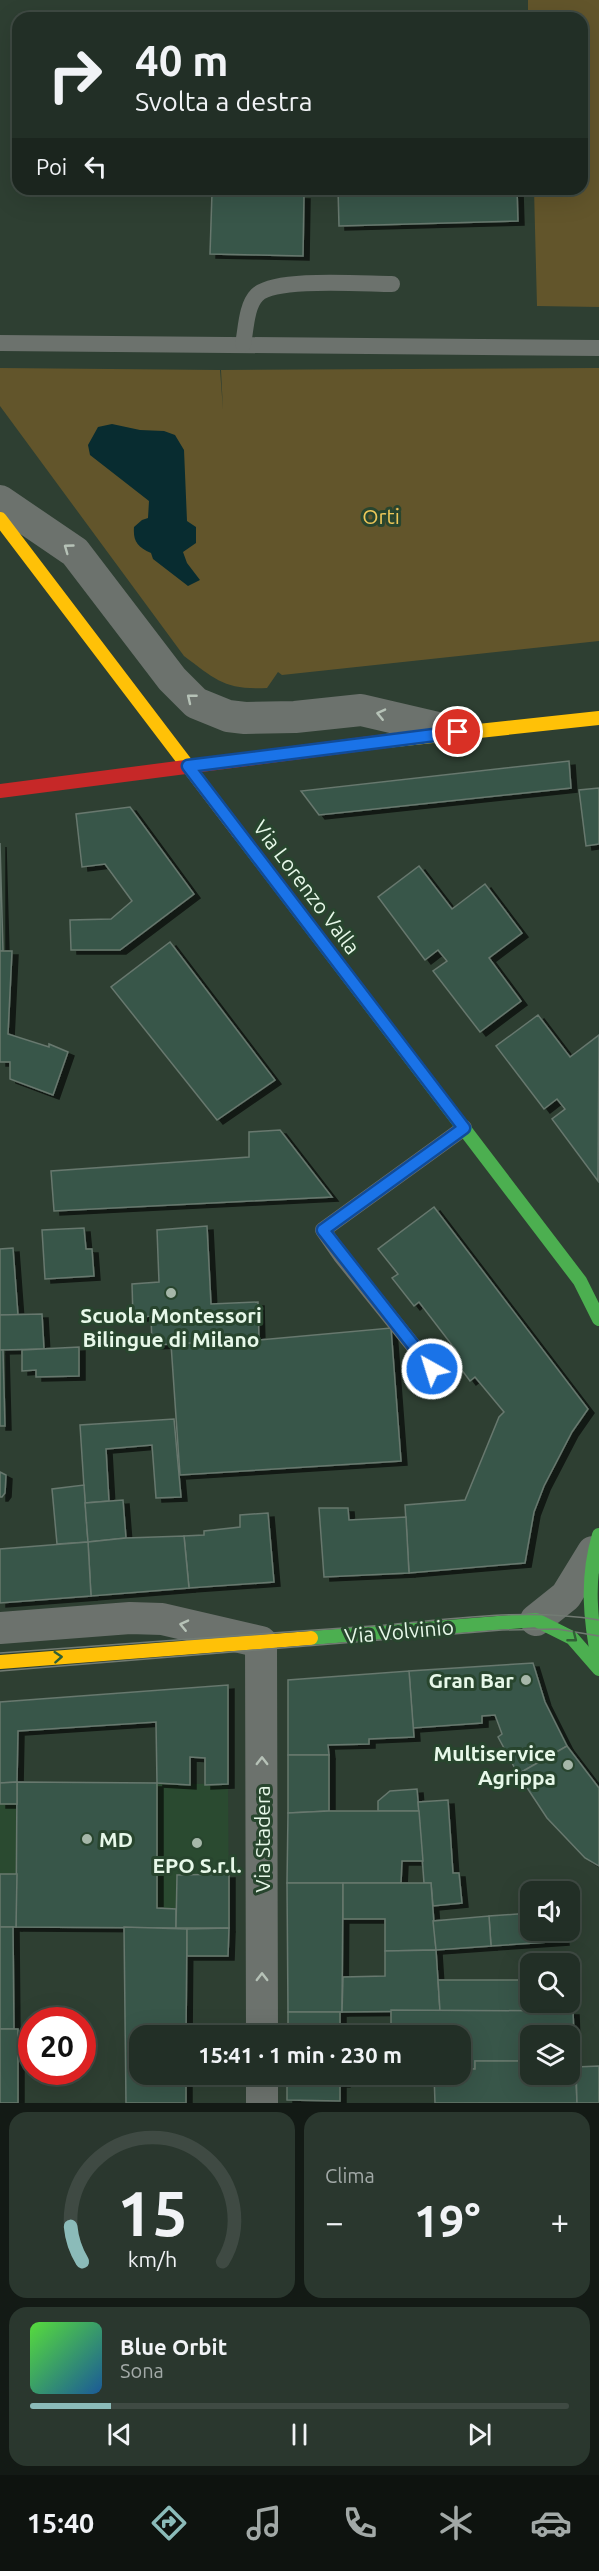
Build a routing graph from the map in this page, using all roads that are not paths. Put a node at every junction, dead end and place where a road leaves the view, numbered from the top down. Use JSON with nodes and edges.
{"nodes":[{"id":1,"x":392,"y":284,"type":"dead end"},
{"id":2,"x":0,"y":343,"type":"edge"},
{"id":3,"x":243,"y":344,"type":"junction"},
{"id":4,"x":599,"y":348,"type":"edge"},
{"id":5,"x":0,"y":501,"type":"edge"},
{"id":6,"x":0,"y":519,"type":"edge"},
{"id":7,"x":599,"y":718,"type":"edge"},
{"id":8,"x":458,"y":732,"type":"junction"},
{"id":9,"x":188,"y":766,"type":"junction"},
{"id":10,"x":0,"y":791,"type":"edge"},
{"id":11,"x":464,"y":1128,"type":"junction"},
{"id":12,"x":580,"y":1281,"type":"junction"},
{"id":13,"x":599,"y":1298,"type":"edge"},
{"id":14,"x":599,"y":1319,"type":"edge"},
{"id":15,"x":432,"y":1369,"type":"dead end"},
{"id":16,"x":596,"y":1543,"type":"edge"},
{"id":17,"x":536,"y":1620,"type":"junction"},
{"id":18,"x":0,"y":1628,"type":"edge"},
{"id":19,"x":261,"y":1642,"type":"junction"},
{"id":20,"x":0,"y":1662,"type":"edge"},
{"id":21,"x":599,"y":1667,"type":"edge"},
{"id":22,"x":262,"y":2025,"type":"edge"},
{"id":23,"x":262,"y":2085,"type":"edge"},
{"id":24,"x":262,"y":2103,"type":"edge"}],
"edges":[{"from":1,"to":3,"type":"lane"},
{"from":2,"to":3,"type":"lane"},
{"from":3,"to":4,"type":"lane"},
{"from":8,"to":5,"type":"street","one_way":true},
{"from":6,"to":9,"type":"street","name":"Via Lorenzo Valla"},
{"from":7,"to":8,"type":"street"},
{"from":8,"to":9,"type":"street"},
{"from":9,"to":10,"type":"street"},
{"from":9,"to":11,"type":"street","name":"Via Lorenzo Valla"},
{"from":11,"to":12,"type":"street","name":"Via Lorenzo Valla"},
{"from":11,"to":15,"type":"lane"},
{"from":12,"to":13,"type":"street","name":"Via Lorenzo Valla"},
{"from":12,"to":14,"type":"street","name":"Via Lorenzo Valla"},
{"from":16,"to":17,"type":"street"},
{"from":16,"to":21,"type":"street"},
{"from":17,"to":19,"type":"street","name":"Via Volvinio"},
{"from":17,"to":21,"type":"street","name":"Via Volvinio","one_way":true},
{"from":19,"to":18,"type":"street","name":"Via Volvinio","one_way":true},
{"from":20,"to":19,"type":"street","name":"Via Volvinio","one_way":true},
{"from":22,"to":19,"type":"street","name":"Via Stadera","one_way":true},
{"from":23,"to":24,"type":"street"}]}
